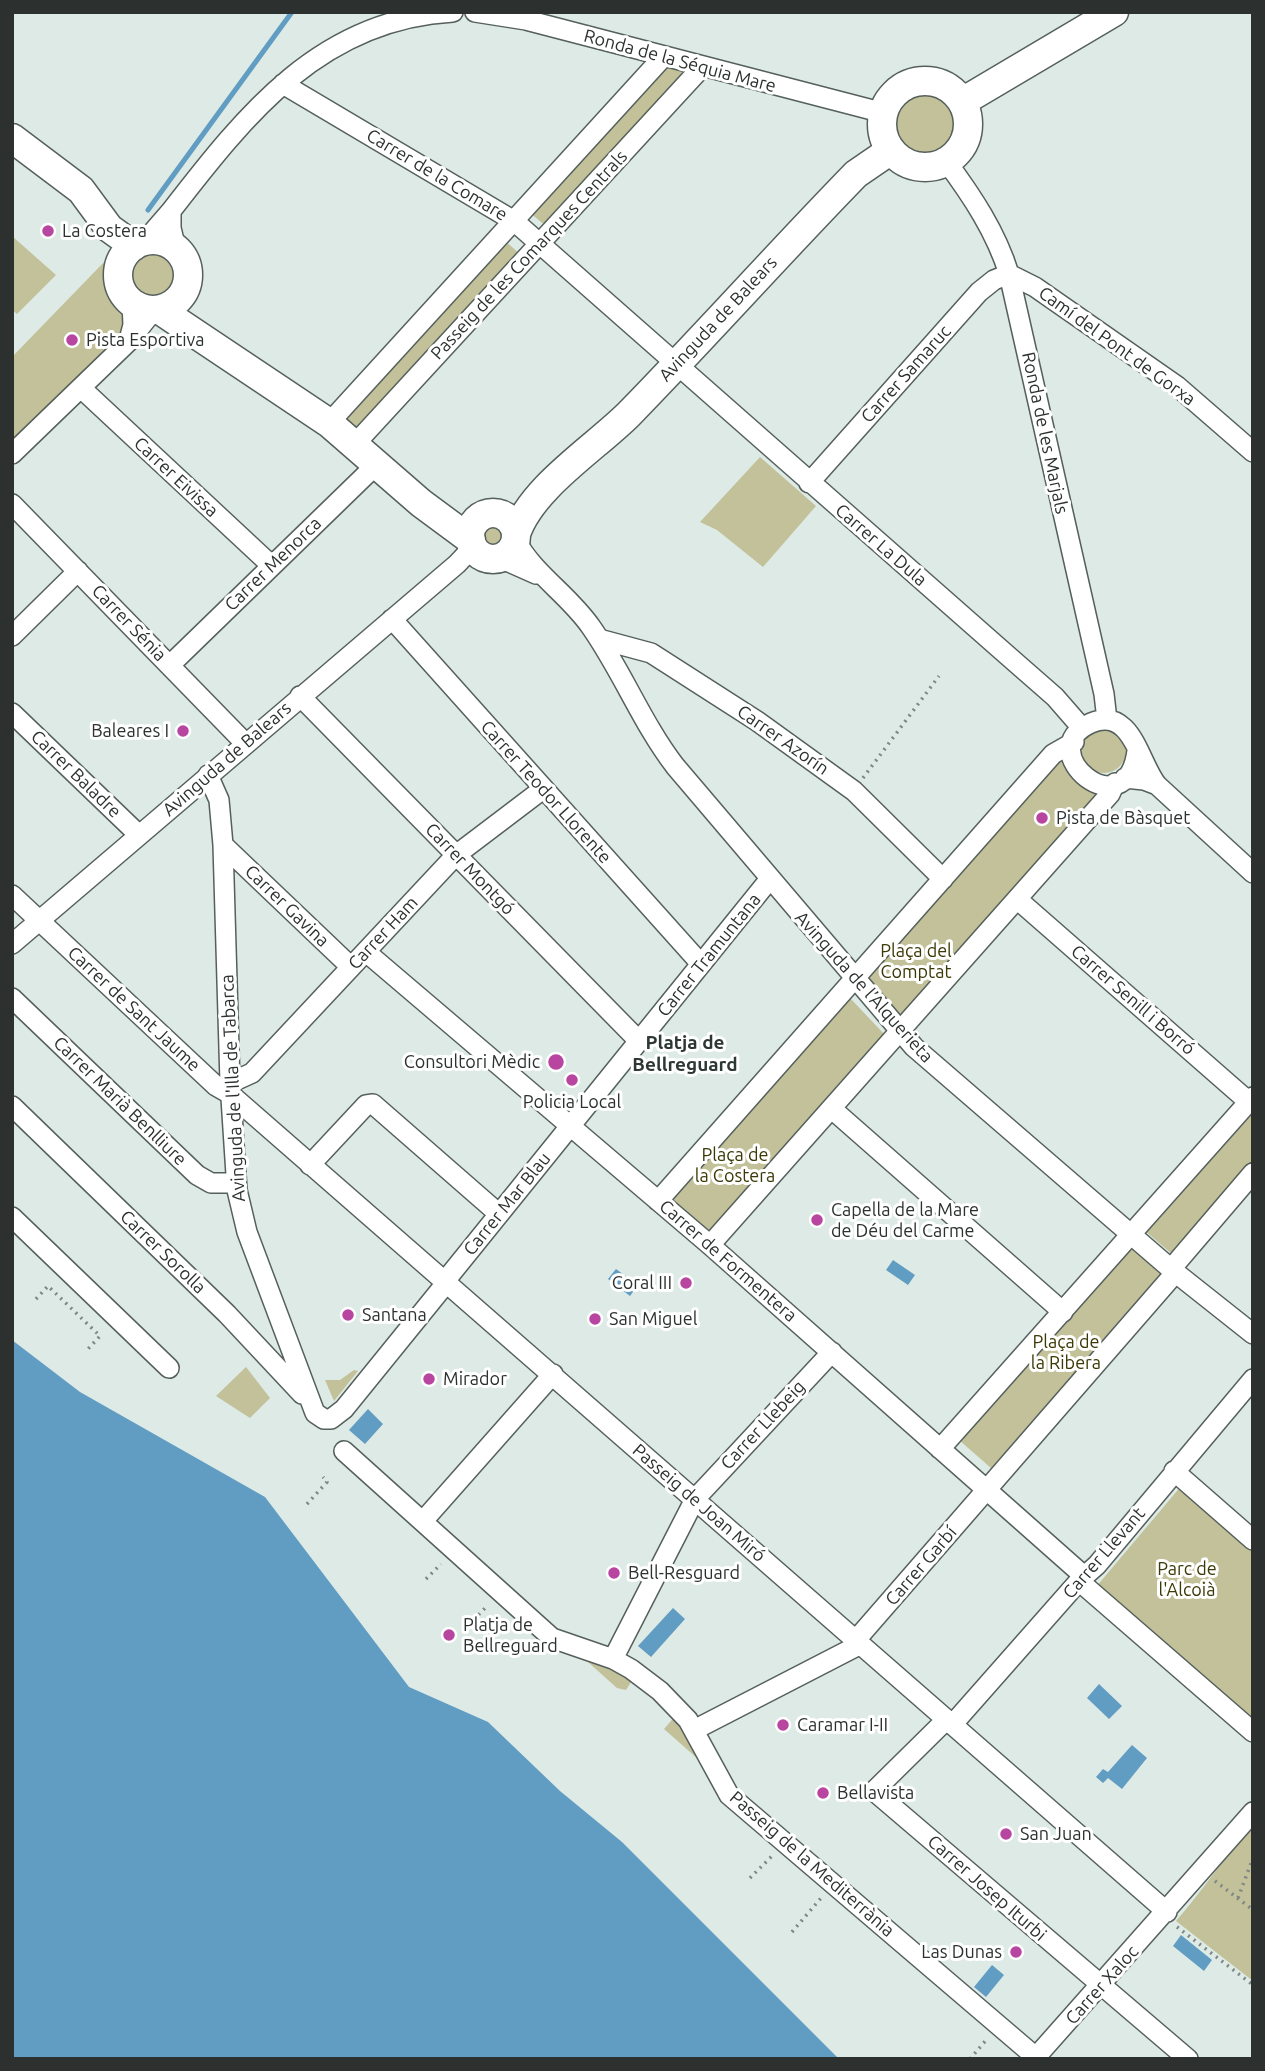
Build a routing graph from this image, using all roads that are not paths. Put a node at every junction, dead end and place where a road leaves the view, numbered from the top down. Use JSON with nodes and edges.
{"nodes":[{"id":1,"x":453,"y":12,"type":"edge"},
{"id":2,"x":475,"y":12,"type":"edge"},
{"id":3,"x":1114,"y":12,"type":"edge"},
{"id":4,"x":664,"y":56,"type":"junction"},
{"id":5,"x":703,"y":66,"type":"junction"},
{"id":6,"x":283,"y":84,"type":"junction"},
{"id":7,"x":962,"y":102,"type":"junction"},
{"id":8,"x":884,"y":113,"type":"junction"},
{"id":9,"x":15,"y":144,"type":"edge"},
{"id":10,"x":891,"y":150,"type":"junction"},
{"id":11,"x":946,"y":161,"type":"junction"},
{"id":12,"x":172,"y":211,"type":"junction"},
{"id":13,"x":514,"y":221,"type":"junction"},
{"id":14,"x":539,"y":243,"type":"junction"},
{"id":15,"x":176,"y":249,"type":"junction"},
{"id":16,"x":133,"y":251,"type":"junction"},
{"id":17,"x":1009,"y":274,"type":"junction"},
{"id":18,"x":156,"y":305,"type":"junction"},
{"id":19,"x":676,"y":364,"type":"junction"},
{"id":20,"x":81,"y":388,"type":"junction"},
{"id":21,"x":329,"y":423,"type":"junction"},
{"id":22,"x":355,"y":444,"type":"junction"},
{"id":23,"x":1253,"y":452,"type":"edge"},
{"id":24,"x":12,"y":454,"type":"edge"},
{"id":25,"x":377,"y":464,"type":"junction"},
{"id":26,"x":809,"y":483,"type":"junction"},
{"id":27,"x":12,"y":504,"type":"edge"},
{"id":28,"x":492,"y":539,"type":"junction"},
{"id":29,"x":272,"y":566,"type":"junction"},
{"id":30,"x":78,"y":571,"type":"junction"},
{"id":31,"x":392,"y":619,"type":"junction"},
{"id":32,"x":12,"y":636,"type":"edge"},
{"id":33,"x":599,"y":639,"type":"junction"},
{"id":34,"x":170,"y":665,"type":"junction"},
{"id":35,"x":300,"y":696,"type":"junction"},
{"id":36,"x":12,"y":713,"type":"edge"},
{"id":37,"x":1107,"y":720,"type":"junction"},
{"id":38,"x":1078,"y":735,"type":"junction"},
{"id":39,"x":245,"y":743,"type":"junction"},
{"id":40,"x":1137,"y":751,"type":"junction"},
{"id":41,"x":208,"y":775,"type":"junction"},
{"id":42,"x":1120,"y":781,"type":"junction"},
{"id":43,"x":1157,"y":785,"type":"junction"},
{"id":44,"x":543,"y":789,"type":"junction"},
{"id":45,"x":139,"y":835,"type":"junction"},
{"id":46,"x":223,"y":845,"type":"junction"},
{"id":47,"x":456,"y":855,"type":"junction"},
{"id":48,"x":1253,"y":873,"type":"edge"},
{"id":49,"x":943,"y":879,"type":"junction"},
{"id":50,"x":769,"y":880,"type":"junction"},
{"id":51,"x":12,"y":895,"type":"edge"},
{"id":52,"x":1017,"y":899,"type":"junction"},
{"id":53,"x":39,"y":921,"type":"junction"},
{"id":54,"x":12,"y":944,"type":"edge"},
{"id":55,"x":366,"y":952,"type":"junction"},
{"id":56,"x":701,"y":964,"type":"junction"},
{"id":57,"x":351,"y":967,"type":"junction"},
{"id":58,"x":853,"y":979,"type":"junction"},
{"id":59,"x":12,"y":998,"type":"edge"},
{"id":60,"x":901,"y":1033,"type":"junction"},
{"id":61,"x":639,"y":1041,"type":"junction"},
{"id":62,"x":230,"y":1089,"type":"junction"},
{"id":63,"x":1251,"y":1100,"type":"edge"},
{"id":64,"x":12,"y":1106,"type":"edge"},
{"id":65,"x":832,"y":1109,"type":"junction"},
{"id":66,"x":569,"y":1128,"type":"junction"},
{"id":67,"x":310,"y":1165,"type":"junction"},
{"id":68,"x":1253,"y":1173,"type":"edge"},
{"id":69,"x":236,"y":1183,"type":"junction"},
{"id":70,"x":658,"y":1201,"type":"junction"},
{"id":71,"x":499,"y":1214,"type":"junction"},
{"id":72,"x":12,"y":1217,"type":"edge"},
{"id":73,"x":1132,"y":1236,"type":"junction"},
{"id":74,"x":710,"y":1245,"type":"junction"},
{"id":75,"x":1173,"y":1270,"type":"junction"},
{"id":76,"x":446,"y":1282,"type":"junction"},
{"id":77,"x":1063,"y":1312,"type":"junction"},
{"id":78,"x":1253,"y":1334,"type":"edge"},
{"id":79,"x":832,"y":1352,"type":"junction"},
{"id":80,"x":169,"y":1368,"type":"dead end"},
{"id":81,"x":553,"y":1374,"type":"junction"},
{"id":82,"x":1253,"y":1379,"type":"edge"},
{"id":83,"x":310,"y":1403,"type":"junction"},
{"id":84,"x":940,"y":1449,"type":"junction"},
{"id":85,"x":344,"y":1451,"type":"dead end"},
{"id":86,"x":1174,"y":1471,"type":"junction"},
{"id":87,"x":987,"y":1490,"type":"junction"},
{"id":88,"x":695,"y":1499,"type":"junction"},
{"id":89,"x":429,"y":1514,"type":"junction"},
{"id":90,"x":1253,"y":1540,"type":"edge"},
{"id":91,"x":1082,"y":1578,"type":"junction"},
{"id":92,"x":857,"y":1643,"type":"junction"},
{"id":93,"x":612,"y":1659,"type":"junction"},
{"id":94,"x":949,"y":1722,"type":"junction"},
{"id":95,"x":694,"y":1730,"type":"junction"},
{"id":96,"x":1253,"y":1732,"type":"edge"},
{"id":97,"x":874,"y":1791,"type":"joint"},
{"id":98,"x":1253,"y":1812,"type":"edge"},
{"id":99,"x":1165,"y":1914,"type":"junction"},
{"id":100,"x":1101,"y":1985,"type":"junction"},
{"id":101,"x":1037,"y":2058,"type":"edge"},
{"id":102,"x":1188,"y":2059,"type":"edge"}],
"edges":[{"from":1,"to":6,"type":"street"},
{"from":2,"to":4,"type":"street","name":"Ronda de la Séquia Mare"},
{"from":3,"to":7,"type":"street"},
{"from":4,"to":5,"type":"street","name":"Ronda de la Séquia Mare"},
{"from":4,"to":13,"type":"street","name":"Passeig de les Comarques Centrals"},
{"from":5,"to":8,"type":"street","name":"Ronda de la Séquia Mare"},
{"from":5,"to":14,"type":"street","name":"Passeig de les Comarques Centrals"},
{"from":6,"to":12,"type":"street"},
{"from":6,"to":13,"type":"street","name":"Carrer de la Comare"},
{"from":7,"to":8,"type":"street"},
{"from":7,"to":11,"type":"street"},
{"from":8,"to":10,"type":"street"},
{"from":9,"to":16,"type":"street"},
{"from":10,"to":11,"type":"street"},
{"from":10,"to":19,"type":"street","name":"Avinguda de Balears"},
{"from":11,"to":17,"type":"street","name":"Ronda de les Marjals"},
{"from":12,"to":15,"type":"street"},
{"from":12,"to":16,"type":"street"},
{"from":13,"to":14,"type":"street","name":"Carrer de la Comare"},
{"from":13,"to":21,"type":"street","name":"Passeig de les Comarques Centrals"},
{"from":14,"to":19,"type":"street","name":"Carrer de la Comare"},
{"from":14,"to":22,"type":"street","name":"Passeig de les Comarques Centrals"},
{"from":15,"to":16,"type":"street"},
{"from":15,"to":18,"type":"street"},
{"from":16,"to":18,"type":"street"},
{"from":17,"to":23,"type":"street","name":"Camí del Pont de Gorxa"},
{"from":17,"to":26,"type":"street","name":"Carrer Samaruc"},
{"from":17,"to":37,"type":"street","name":"Ronda de les Marjals"},
{"from":18,"to":20,"type":"street"},
{"from":18,"to":21,"type":"street"},
{"from":19,"to":26,"type":"street","name":"Carrer La Dula"},
{"from":19,"to":28,"type":"street","name":"Avinguda de Balears"},
{"from":20,"to":24,"type":"street"},
{"from":20,"to":29,"type":"street","name":"Carrer Eivissa"},
{"from":21,"to":22,"type":"street"},
{"from":22,"to":25,"type":"street"},
{"from":25,"to":28,"type":"street"},
{"from":25,"to":29,"type":"street","name":"Carrer Menorca"},
{"from":26,"to":38,"type":"street","name":"Carrer La Dula"},
{"from":27,"to":30,"type":"street","name":"Carrer Sénia"},
{"from":28,"to":31,"type":"street","name":"Avinguda de Balears"},
{"from":28,"to":33,"type":"street","name":"Avinguda de l’Alquerieta"},
{"from":29,"to":34,"type":"street","name":"Carrer Menorca"},
{"from":30,"to":32,"type":"street"},
{"from":30,"to":34,"type":"street","name":"Carrer Sénia"},
{"from":31,"to":35,"type":"street","name":"Avinguda de Balears"},
{"from":31,"to":44,"type":"street","name":"Carrer Teodor Llorente"},
{"from":33,"to":49,"type":"street","name":"Carrer Azorín"},
{"from":33,"to":50,"type":"street","name":"Avinguda de l’Alquerieta"},
{"from":34,"to":39,"type":"street","name":"Carrer Sénia"},
{"from":35,"to":39,"type":"street","name":"Avinguda de Balears"},
{"from":35,"to":47,"type":"street","name":"Carrer Montgó"},
{"from":36,"to":45,"type":"street","name":"Carrer Baladre"},
{"from":37,"to":38,"type":"street"},
{"from":37,"to":40,"type":"street"},
{"from":38,"to":42,"type":"street"},
{"from":38,"to":49,"type":"street"},
{"from":39,"to":41,"type":"street","name":"Avinguda de Balears"},
{"from":40,"to":42,"type":"street"},
{"from":40,"to":43,"type":"street"},
{"from":41,"to":45,"type":"street","name":"Avinguda de Balears"},
{"from":41,"to":46,"type":"street","name":"Avinguda de l'Illa de Tabarca"},
{"from":42,"to":43,"type":"street"},
{"from":42,"to":52,"type":"street"},
{"from":43,"to":48,"type":"street"},
{"from":44,"to":47,"type":"street","name":"Carrer Ham"},
{"from":44,"to":56,"type":"street","name":"Carrer Teodor Llorente"},
{"from":45,"to":53,"type":"street","name":"Avinguda de Balears"},
{"from":46,"to":57,"type":"street","name":"Carrer Gavina"},
{"from":46,"to":62,"type":"street","name":"Avinguda de l'Illa de Tabarca"},
{"from":47,"to":55,"type":"street","name":"Carrer Ham"},
{"from":47,"to":61,"type":"street","name":"Carrer Montgó"},
{"from":49,"to":58,"type":"street"},
{"from":50,"to":56,"type":"street","name":"Carrer Tramuntana"},
{"from":50,"to":58,"type":"street","name":"Avinguda de l’Alquerieta"},
{"from":51,"to":53,"type":"street","name":"Carrer de Sant Jaume"},
{"from":52,"to":60,"type":"street"},
{"from":52,"to":63,"type":"street","name":"Carrer Senill i Borró"},
{"from":53,"to":54,"type":"street","name":"Avinguda de Balears"},
{"from":53,"to":62,"type":"street","name":"Carrer de Sant Jaume"},
{"from":55,"to":57,"type":"street","name":"Carrer Ham"},
{"from":55,"to":66,"type":"street","name":"Carrer de Formentera"},
{"from":56,"to":61,"type":"street","name":"Carrer Tramuntana"},
{"from":57,"to":62,"type":"street","name":"Carrer Ham"},
{"from":58,"to":60,"type":"street","name":"Avinguda de l’Alquerieta"},
{"from":58,"to":70,"type":"street"},
{"from":59,"to":69,"type":"street","name":"Carrer Marià Benlliure"},
{"from":60,"to":65,"type":"street"},
{"from":60,"to":73,"type":"street","name":"Avinguda de l’Alquerieta"},
{"from":61,"to":66,"type":"street","name":"Carrer Tramuntana"},
{"from":62,"to":67,"type":"street","name":"Passeig de Joan Miró"},
{"from":62,"to":69,"type":"street","name":"Avinguda de l'Illa de Tabarca"},
{"from":63,"to":73,"type":"street"},
{"from":64,"to":83,"type":"street","name":"Carrer Sorolla"},
{"from":65,"to":74,"type":"street"},
{"from":65,"to":77,"type":"street"},
{"from":66,"to":70,"type":"street","name":"Carrer de Formentera"},
{"from":66,"to":71,"type":"street","name":"Carrer Mar Blau"},
{"from":67,"to":71,"type":"street"},
{"from":67,"to":76,"type":"street","name":"Passeig de Joan Miró"},
{"from":68,"to":75,"type":"street"},
{"from":69,"to":83,"type":"street","name":"Avinguda de l'Illa de Tabarca"},
{"from":70,"to":74,"type":"street","name":"Carrer de Formentera"},
{"from":71,"to":76,"type":"street","name":"Carrer Mar Blau"},
{"from":72,"to":80,"type":"street"},
{"from":73,"to":75,"type":"street","name":"Avinguda de l’Alquerieta"},
{"from":73,"to":77,"type":"street"},
{"from":74,"to":79,"type":"street","name":"Carrer de Formentera"},
{"from":75,"to":78,"type":"street","name":"Avinguda de l’Alquerieta"},
{"from":75,"to":87,"type":"street"},
{"from":76,"to":81,"type":"street","name":"Passeig de Joan Miró"},
{"from":76,"to":83,"type":"street","name":"Carrer Mar Blau"},
{"from":77,"to":84,"type":"street"},
{"from":79,"to":84,"type":"street","name":"Carrer de Formentera"},
{"from":79,"to":88,"type":"street","name":"Carrer Llebeig"},
{"from":81,"to":88,"type":"street","name":"Passeig de Joan Miró"},
{"from":81,"to":89,"type":"street"},
{"from":82,"to":86,"type":"street","name":"Carrer Llevant"},
{"from":84,"to":87,"type":"street","name":"Carrer de Formentera"},
{"from":85,"to":89,"type":"street","name":"Passeig de la Mediterrània"},
{"from":86,"to":90,"type":"street"},
{"from":86,"to":91,"type":"street","name":"Carrer Llevant"},
{"from":87,"to":91,"type":"street","name":"Carrer de Formentera"},
{"from":87,"to":92,"type":"street","name":"Carrer Garbí"},
{"from":88,"to":92,"type":"street","name":"Passeig de Joan Miró"},
{"from":88,"to":93,"type":"street","name":"Carrer Llebeig"},
{"from":89,"to":93,"type":"street","name":"Passeig de la Mediterrània"},
{"from":91,"to":94,"type":"street","name":"Carrer Llevant"},
{"from":91,"to":96,"type":"street"},
{"from":92,"to":94,"type":"street","name":"Passeig de Joan Miró"},
{"from":92,"to":95,"type":"street"},
{"from":93,"to":95,"type":"street","name":"Passeig de la Mediterrània"},
{"from":94,"to":97,"type":"street","name":"Carrer Llevant"},
{"from":94,"to":99,"type":"street","name":"Passeig de Joan Miró"},
{"from":95,"to":101,"type":"street","name":"Passeig de la Mediterrània"},
{"from":97,"to":100,"type":"street","name":"Carrer Josep Iturbi"},
{"from":98,"to":99,"type":"street","name":"Carrer Xaloc"},
{"from":99,"to":100,"type":"street","name":"Carrer Xaloc"},
{"from":100,"to":101,"type":"street","name":"Carrer Xaloc"},
{"from":100,"to":102,"type":"street","name":"Carrer Josep Iturbi"}]}
